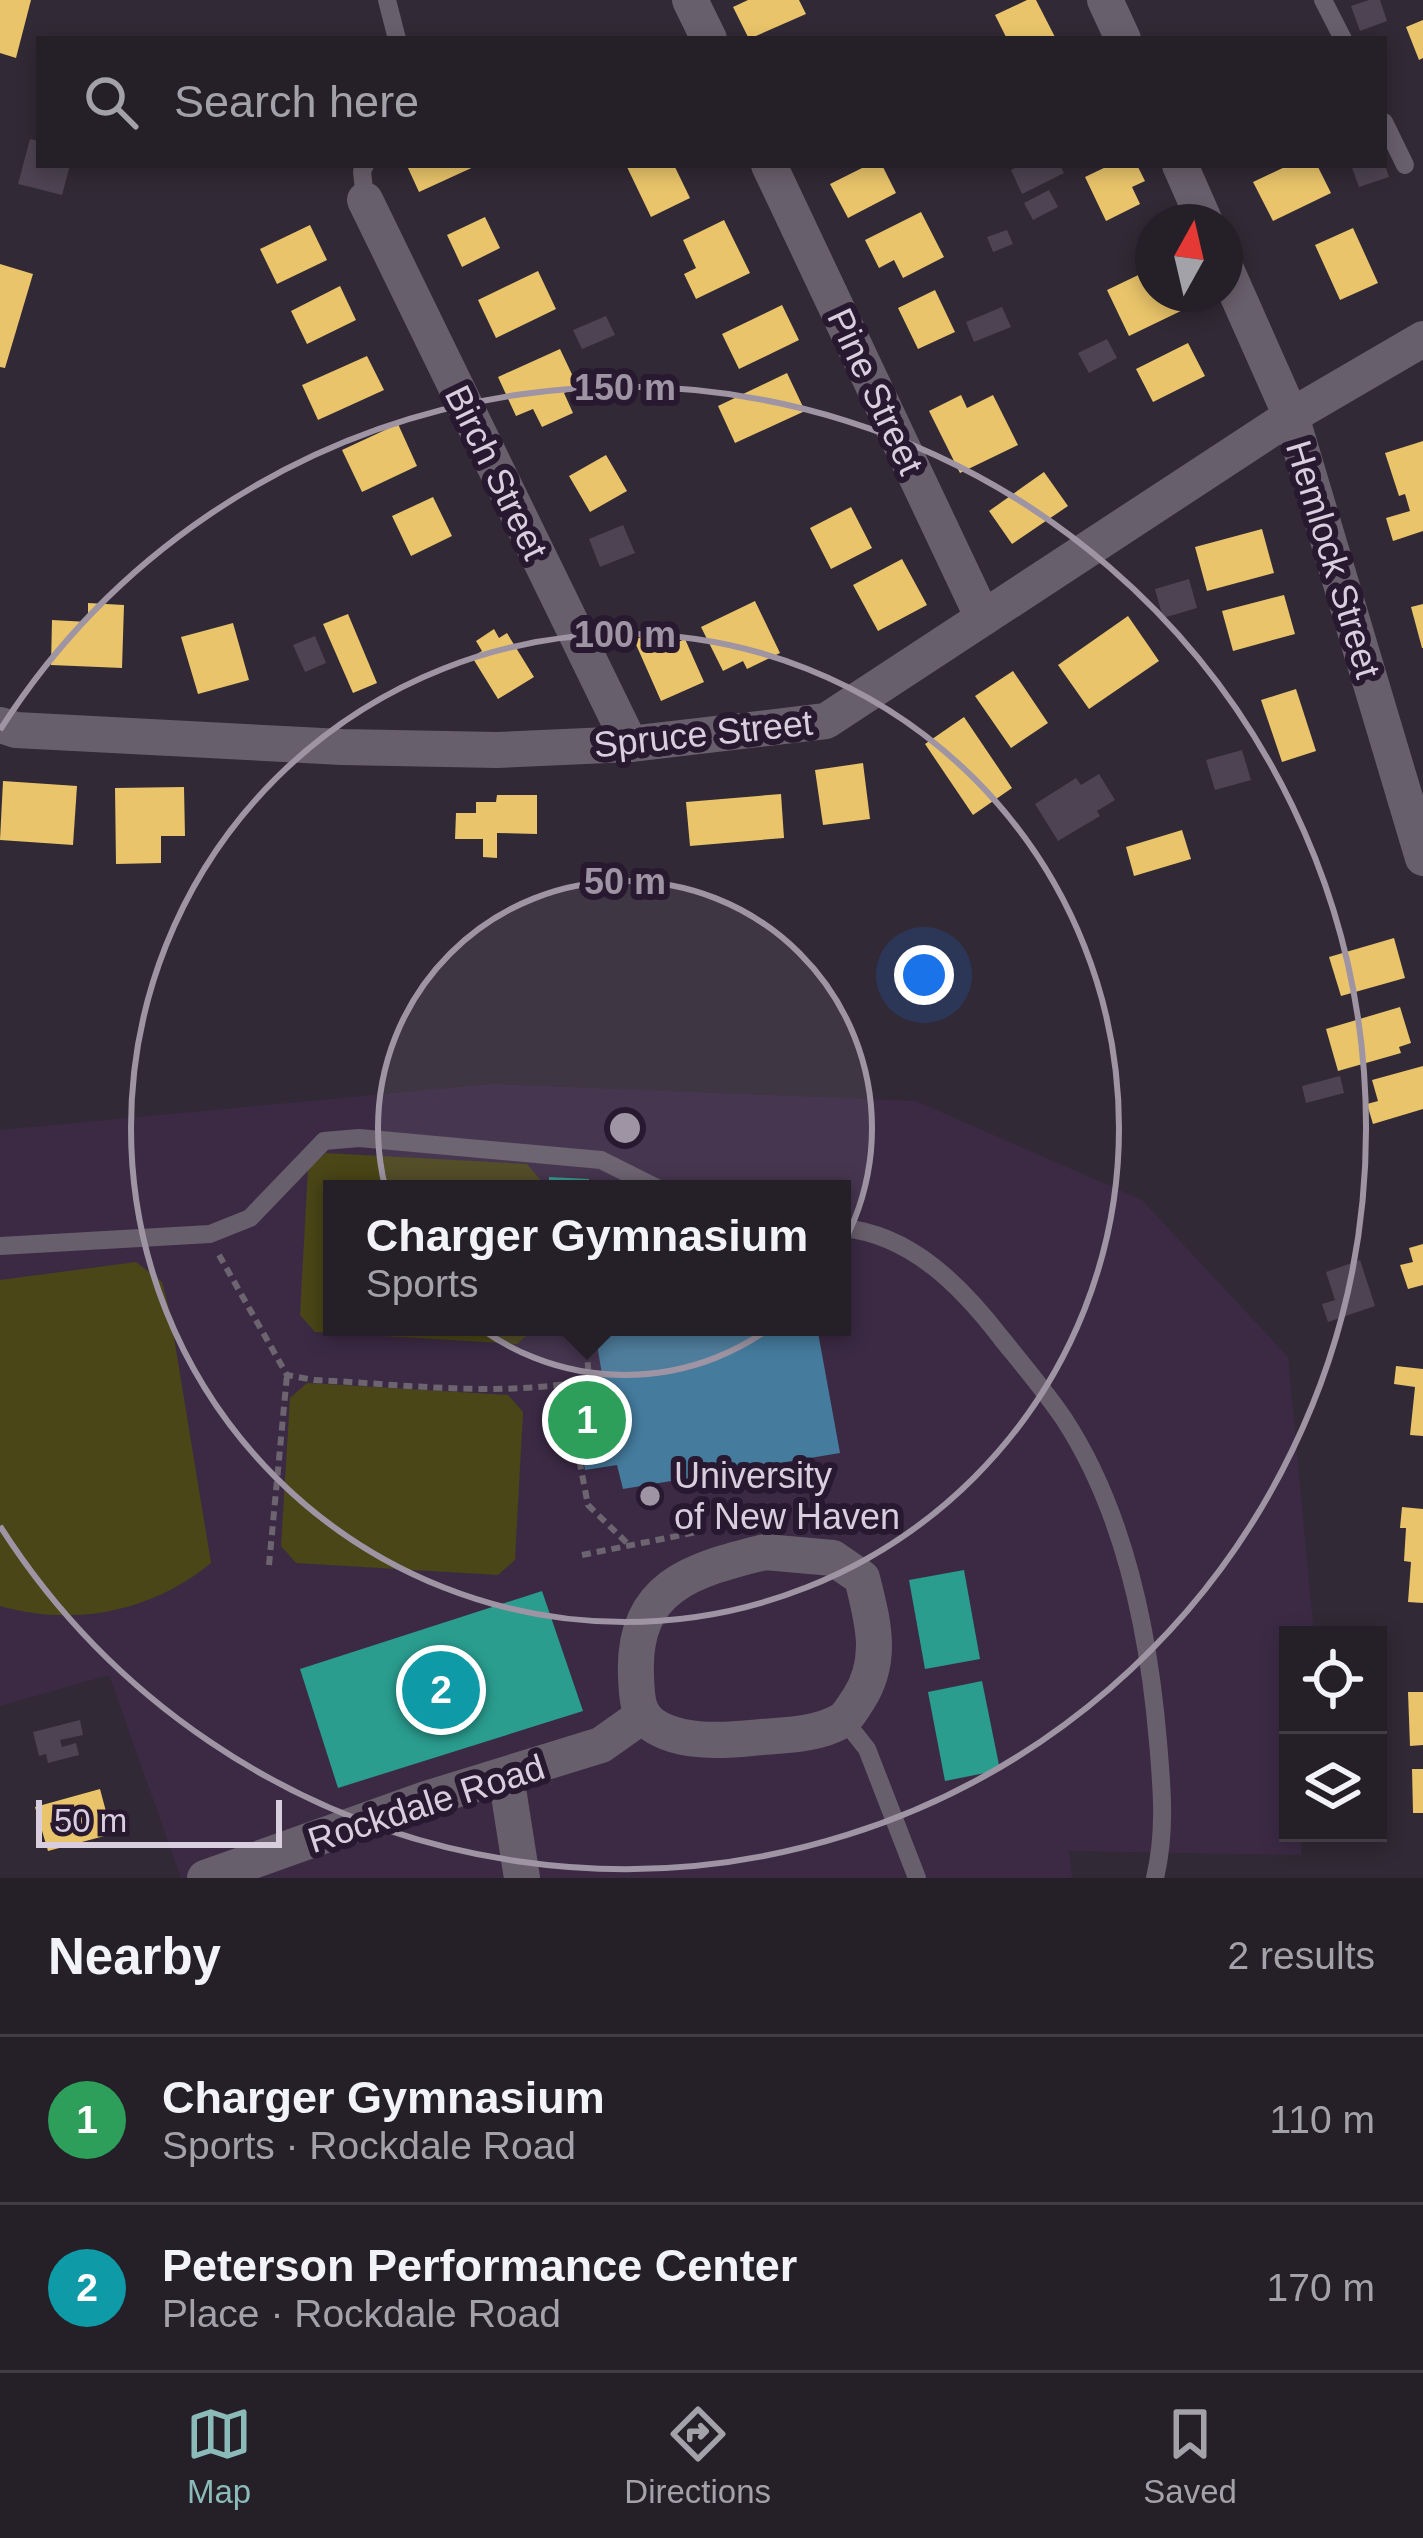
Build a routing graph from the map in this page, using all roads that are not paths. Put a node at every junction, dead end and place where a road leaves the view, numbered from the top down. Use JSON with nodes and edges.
{"nodes":[{"id":1,"x":387,"y":0,"type":"edge"},
{"id":2,"x":691,"y":0,"type":"edge"},
{"id":3,"x":1105,"y":0,"type":"edge"},
{"id":4,"x":1323,"y":0,"type":"edge"},
{"id":5,"x":396,"y":36,"type":"edge"},
{"id":6,"x":708,"y":36,"type":"edge"},
{"id":7,"x":1122,"y":36,"type":"edge"},
{"id":8,"x":1341,"y":36,"type":"edge"},
{"id":9,"x":1387,"y":128,"type":"edge"},
{"id":10,"x":1405,"y":165,"type":"dead end"},
{"id":11,"x":770,"y":168,"type":"edge"},
{"id":12,"x":1181,"y":168,"type":"edge"},
{"id":13,"x":365,"y":182,"type":"edge"},
{"id":14,"x":1197,"y":204,"type":"edge"},
{"id":15,"x":1243,"y":308,"type":"edge"},
{"id":16,"x":1423,"y":339,"type":"edge"},
{"id":17,"x":1291,"y":416,"type":"junction"},
{"id":18,"x":983,"y":618,"type":"junction"},
{"id":19,"x":8,"y":728,"type":"edge"},
{"id":20,"x":630,"y":744,"type":"junction"},
{"id":21,"x":1423,"y":858,"type":"edge"},
{"id":22,"x":641,"y":1180,"type":"edge"},
{"id":23,"x":851,"y":1229,"type":"edge"},
{"id":24,"x":0,"y":1246,"type":"edge"},
{"id":25,"x":642,"y":1717,"type":"junction"},
{"id":26,"x":844,"y":1720,"type":"junction"},
{"id":27,"x":506,"y":1776,"type":"junction"},
{"id":28,"x":205,"y":1878,"type":"edge"},
{"id":29,"x":523,"y":1878,"type":"edge"},
{"id":30,"x":916,"y":1878,"type":"edge"},
{"id":31,"x":1155,"y":1878,"type":"edge"}],
"edges":[{"from":1,"to":5,"type":"lane"},
{"from":2,"to":6,"type":"street"},
{"from":3,"to":7,"type":"street"},
{"from":4,"to":8,"type":"lane"},
{"from":9,"to":10,"type":"lane"},
{"from":11,"to":18,"type":"street","name":"Pine Street"},
{"from":12,"to":14,"type":"street"},
{"from":13,"to":20,"type":"street","name":"Birch Street"},
{"from":15,"to":17,"type":"street","name":"Hemlock Street"},
{"from":16,"to":17,"type":"street","name":"Spruce Street"},
{"from":17,"to":18,"type":"street","name":"Spruce Street"},
{"from":17,"to":21,"type":"street","name":"Hemlock Street"},
{"from":18,"to":20,"type":"street","name":"Spruce Street"},
{"from":19,"to":20,"type":"street","name":"Spruce Street"},
{"from":22,"to":24,"type":"lane"},
{"from":23,"to":31,"type":"lane"},
{"from":25,"to":26,"type":"street"},
{"from":25,"to":26,"type":"street"},
{"from":25,"to":27,"type":"street","name":"Rockdale Road"},
{"from":26,"to":30,"type":"lane"},
{"from":27,"to":28,"type":"street","name":"Rockdale Road"},
{"from":27,"to":29,"type":"street"}]}
